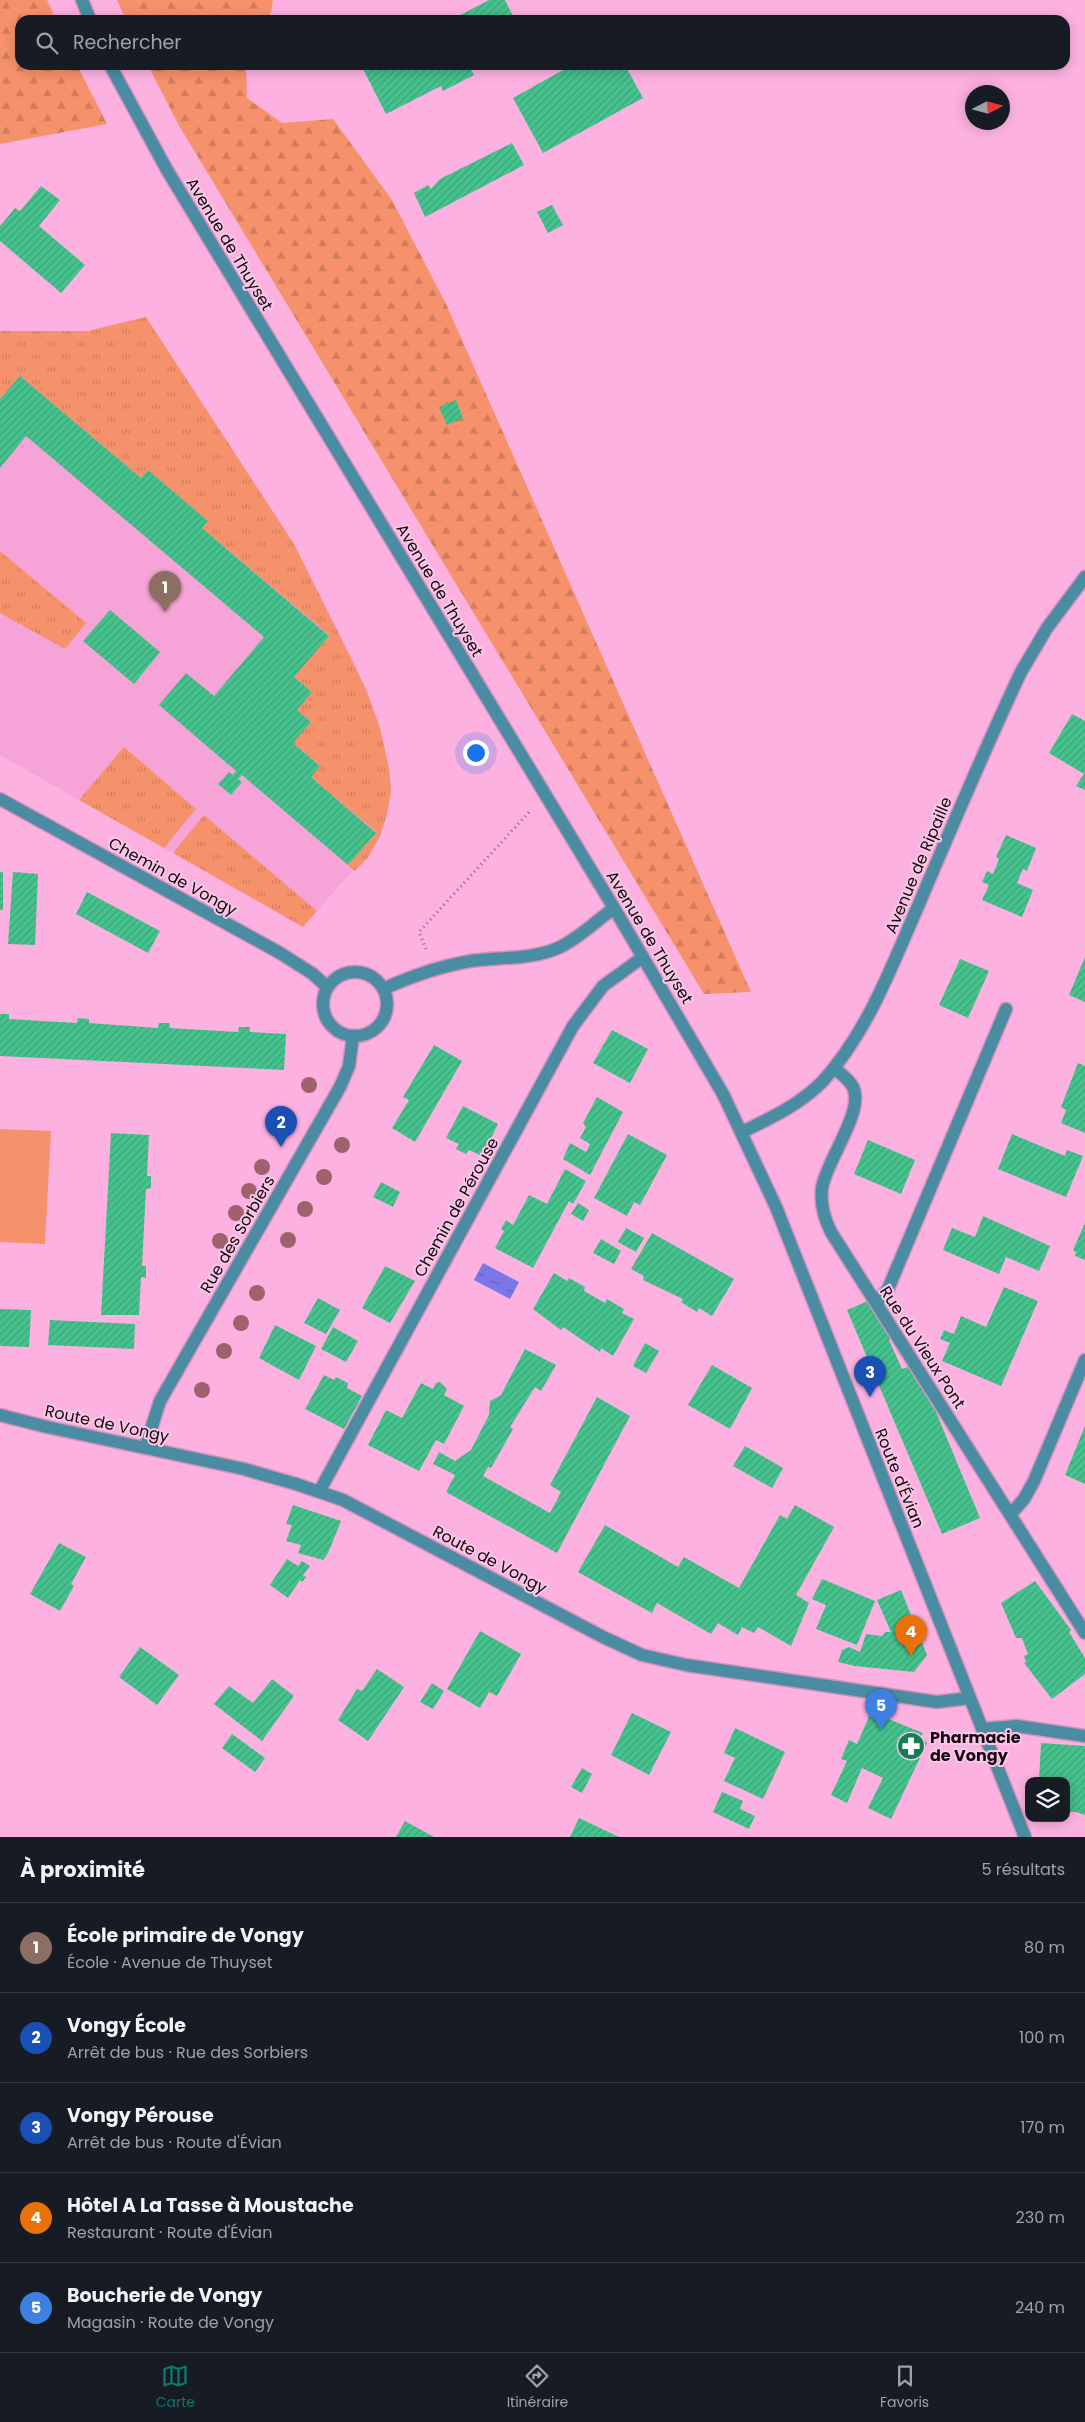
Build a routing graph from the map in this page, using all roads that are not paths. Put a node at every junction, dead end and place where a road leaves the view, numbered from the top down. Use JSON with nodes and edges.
{"nodes":[{"id":1,"x":82,"y":0,"type":"edge"},
{"id":2,"x":88,"y":15,"type":"edge"},
{"id":3,"x":112,"y":70,"type":"edge"},
{"id":4,"x":1085,"y":577,"type":"edge"},
{"id":5,"x":0,"y":799,"type":"edge"},
{"id":6,"x":614,"y":908,"type":"junction"},
{"id":7,"x":642,"y":957,"type":"junction"},
{"id":8,"x":327,"y":987,"type":"junction"},
{"id":9,"x":383,"y":989,"type":"junction"},
{"id":10,"x":1006,"y":1009,"type":"dead end"},
{"id":11,"x":353,"y":1036,"type":"junction"},
{"id":12,"x":834,"y":1068,"type":"junction"},
{"id":13,"x":742,"y":1132,"type":"junction"},
{"id":14,"x":876,"y":1304,"type":"junction"},
{"id":15,"x":1085,"y":1360,"type":"edge"},
{"id":16,"x":0,"y":1414,"type":"edge"},
{"id":17,"x":145,"y":1448,"type":"junction"},
{"id":18,"x":319,"y":1492,"type":"junction"},
{"id":19,"x":1010,"y":1514,"type":"junction"},
{"id":20,"x":1085,"y":1632,"type":"edge"},
{"id":21,"x":970,"y":1698,"type":"junction"},
{"id":22,"x":982,"y":1729,"type":"junction"},
{"id":23,"x":1085,"y":1736,"type":"edge"},
{"id":24,"x":1025,"y":1837,"type":"edge"}],
"edges":[{"from":1,"to":2,"type":"street"},
{"from":3,"to":6,"type":"street","name":"Avenue de Thuyset"},
{"from":4,"to":12,"type":"street","name":"Avenue de Ripaille"},
{"from":5,"to":8,"type":"street","name":"Chemin de Vongy"},
{"from":6,"to":7,"type":"street","name":"Avenue de Thuyset"},
{"from":6,"to":9,"type":"street"},
{"from":7,"to":13,"type":"street","name":"Avenue de Thuyset"},
{"from":7,"to":18,"type":"street","name":"Chemin de Pérouse"},
{"from":8,"to":9,"type":"street"},
{"from":8,"to":11,"type":"street"},
{"from":9,"to":11,"type":"street"},
{"from":10,"to":14,"type":"street"},
{"from":11,"to":17,"type":"street","name":"Rue des Sorbiers"},
{"from":12,"to":13,"type":"street","name":"Avenue de Ripaille"},
{"from":12,"to":14,"type":"street","name":"Rue du Vieux Pont"},
{"from":13,"to":21,"type":"street","name":"Route d'Évian"},
{"from":14,"to":19,"type":"street","name":"Rue du Vieux Pont"},
{"from":15,"to":19,"type":"street"},
{"from":16,"to":17,"type":"street","name":"Route de Vongy"},
{"from":17,"to":18,"type":"street","name":"Route de Vongy"},
{"from":18,"to":21,"type":"street","name":"Route de Vongy"},
{"from":19,"to":20,"type":"street","name":"Rue du Vieux Pont"},
{"from":21,"to":22,"type":"street","name":"Route d'Évian"},
{"from":22,"to":23,"type":"street"},
{"from":22,"to":24,"type":"street","name":"Route d'Évian"}]}
